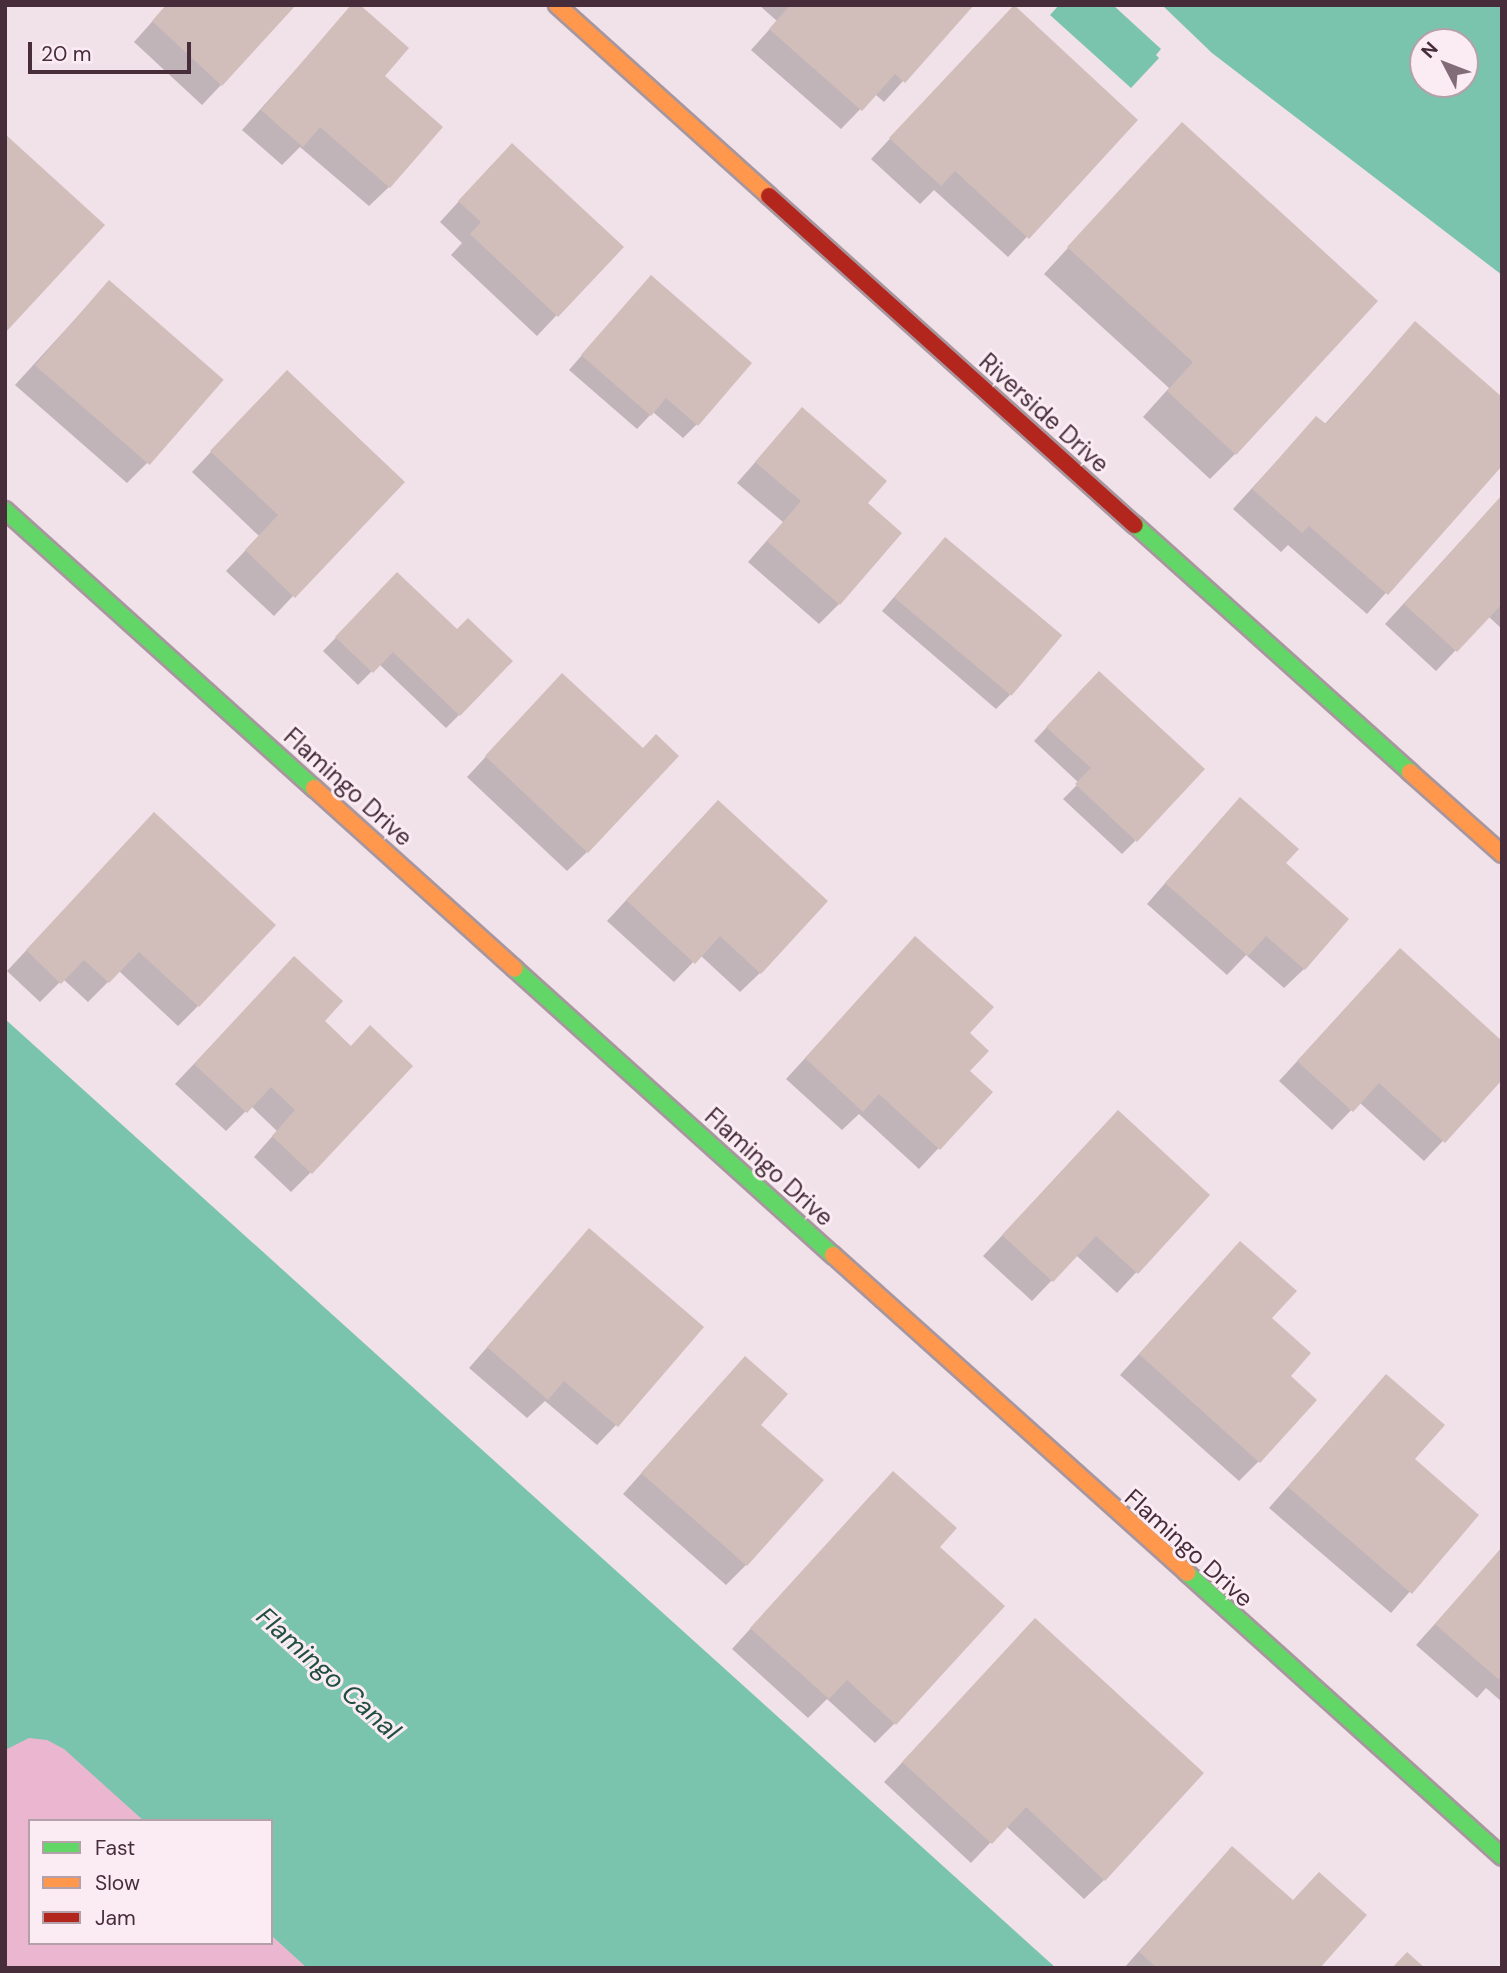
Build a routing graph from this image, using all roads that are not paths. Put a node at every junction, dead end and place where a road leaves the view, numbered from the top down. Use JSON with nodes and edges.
{"nodes":[{"id":1,"x":557,"y":5,"type":"edge"},
{"id":2,"x":5,"y":510,"type":"edge"},
{"id":3,"x":1502,"y":854,"type":"edge"},
{"id":4,"x":1502,"y":1857,"type":"edge"}],
"edges":[{"from":1,"to":3,"type":"street","name":"Riverside Drive"},
{"from":2,"to":4,"type":"street","name":"Flamingo Drive"}]}
